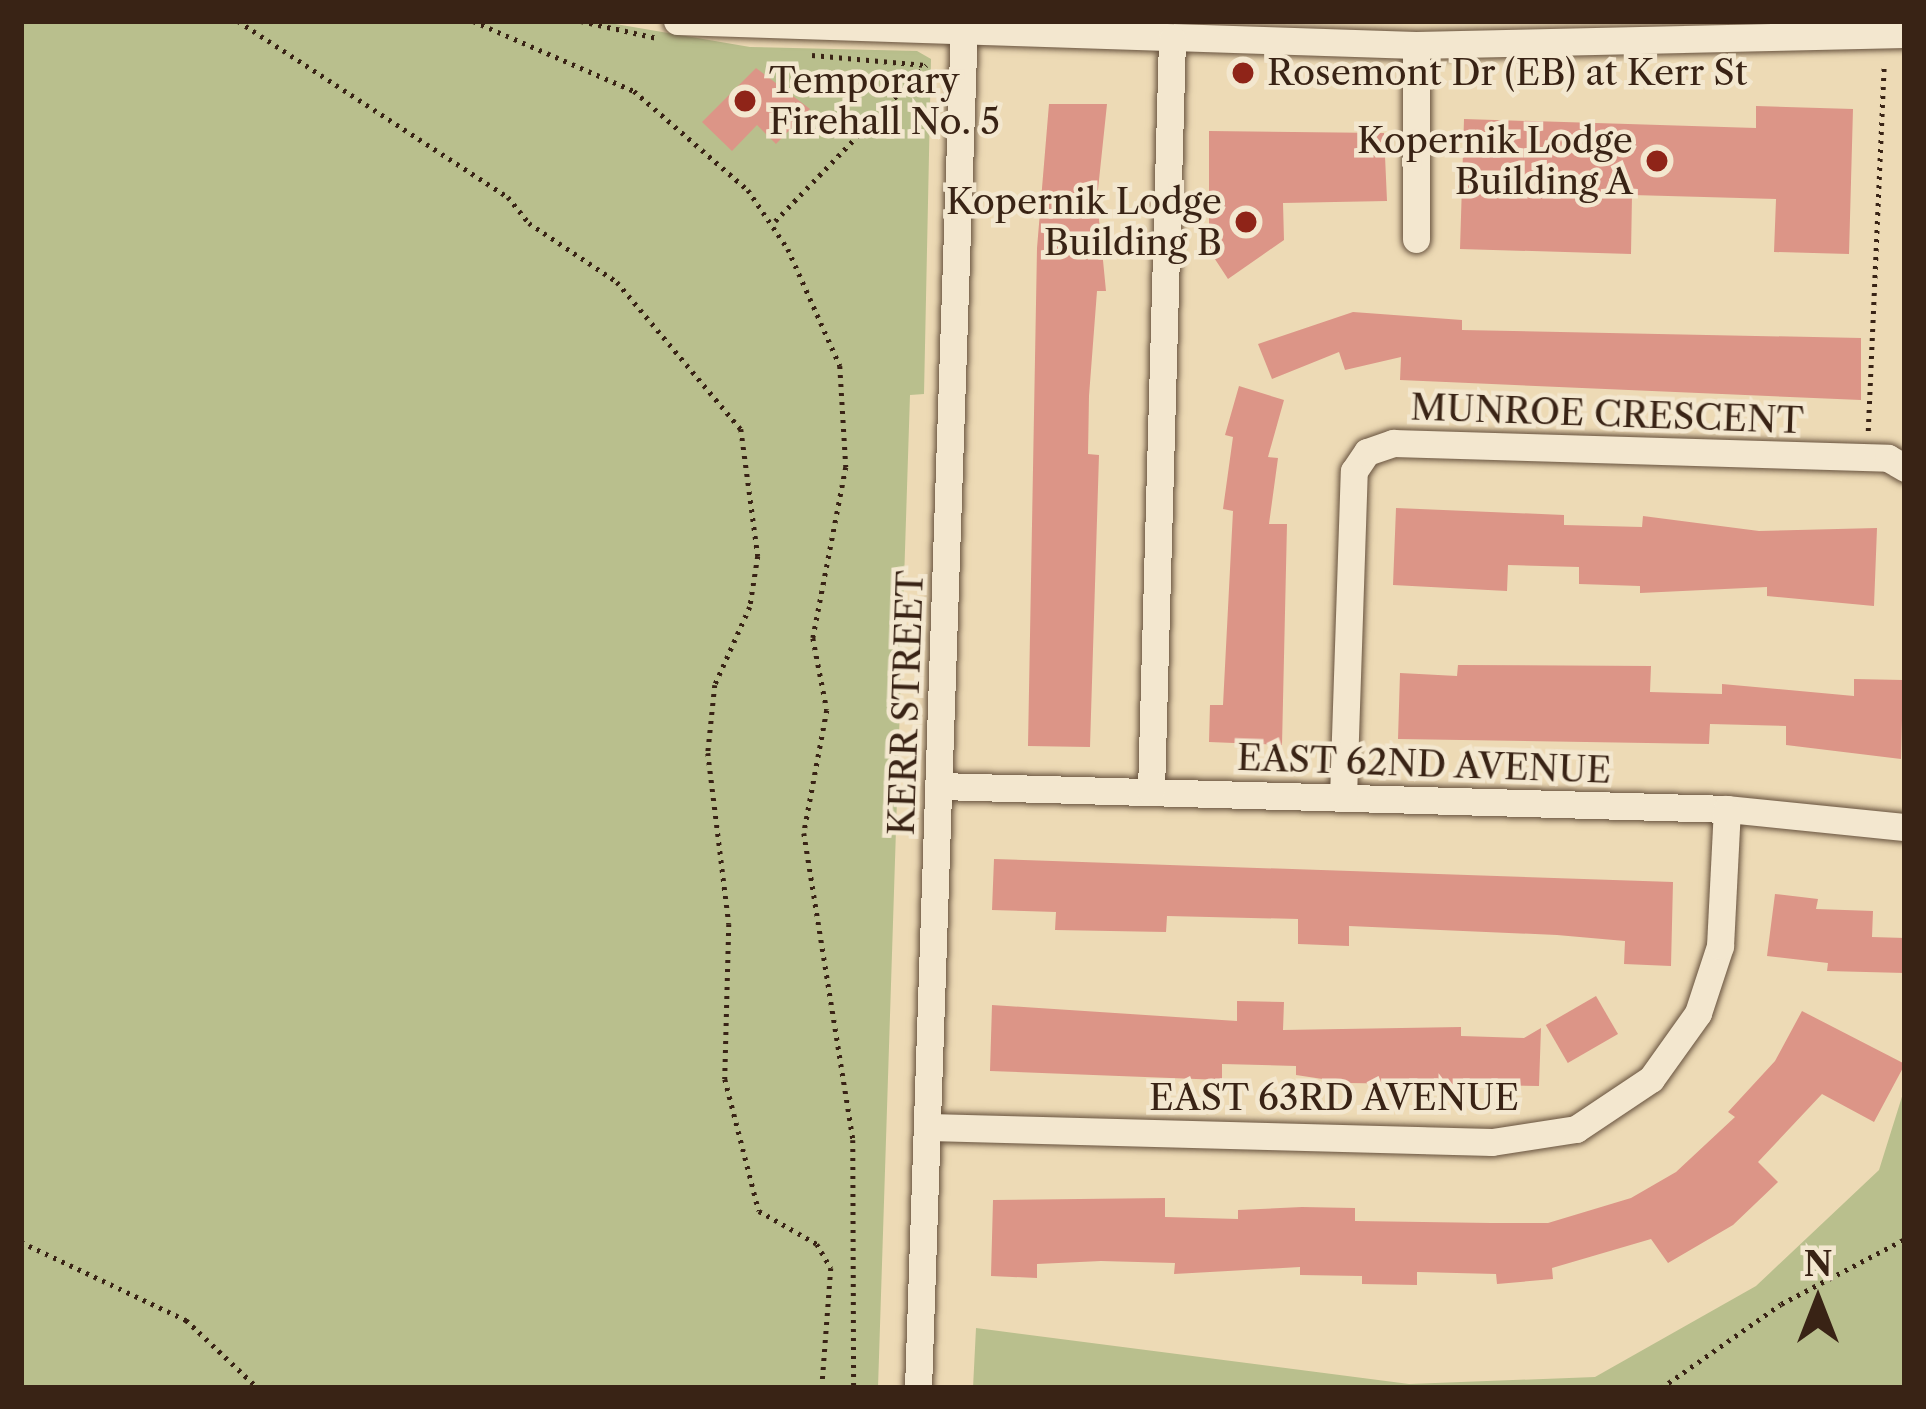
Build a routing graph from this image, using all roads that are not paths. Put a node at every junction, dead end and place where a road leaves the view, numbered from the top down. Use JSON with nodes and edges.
{"nodes":[{"id":1,"x":676,"y":21,"type":"edge"},
{"id":2,"x":771,"y":25,"type":"edge"},
{"id":3,"x":964,"y":28,"type":"edge"},
{"id":4,"x":1905,"y":34,"type":"edge"},
{"id":5,"x":1172,"y":40,"type":"junction"},
{"id":6,"x":1416,"y":45,"type":"junction"},
{"id":7,"x":1416,"y":239,"type":"dead end"},
{"id":8,"x":1905,"y":468,"type":"edge"},
{"id":9,"x":940,"y":786,"type":"junction"},
{"id":10,"x":1151,"y":791,"type":"junction"},
{"id":11,"x":1343,"y":797,"type":"junction"},
{"id":12,"x":1727,"y":809,"type":"junction"},
{"id":13,"x":1905,"y":827,"type":"edge"},
{"id":14,"x":929,"y":1127,"type":"junction"},
{"id":15,"x":918,"y":1388,"type":"edge"}],
"edges":[{"from":1,"to":2,"type":"street"},
{"from":2,"to":3,"type":"street"},
{"from":3,"to":5,"type":"street"},
{"from":3,"to":9,"type":"street","name":"KERR STREET"},
{"from":4,"to":6,"type":"street"},
{"from":5,"to":6,"type":"street"},
{"from":5,"to":10,"type":"street"},
{"from":6,"to":7,"type":"street"},
{"from":8,"to":11,"type":"street","name":"MUNROE CRESCENT"},
{"from":9,"to":10,"type":"street","name":"EAST 62ND AVENUE"},
{"from":9,"to":14,"type":"street","name":"KERR STREET"},
{"from":10,"to":11,"type":"street","name":"EAST 62ND AVENUE"},
{"from":11,"to":12,"type":"street","name":"EAST 62ND AVENUE"},
{"from":12,"to":13,"type":"street","name":"EAST 62ND AVENUE"},
{"from":12,"to":14,"type":"street","name":"EAST 63RD AVENUE"},
{"from":14,"to":15,"type":"street","name":"KERR STREET"}]}
